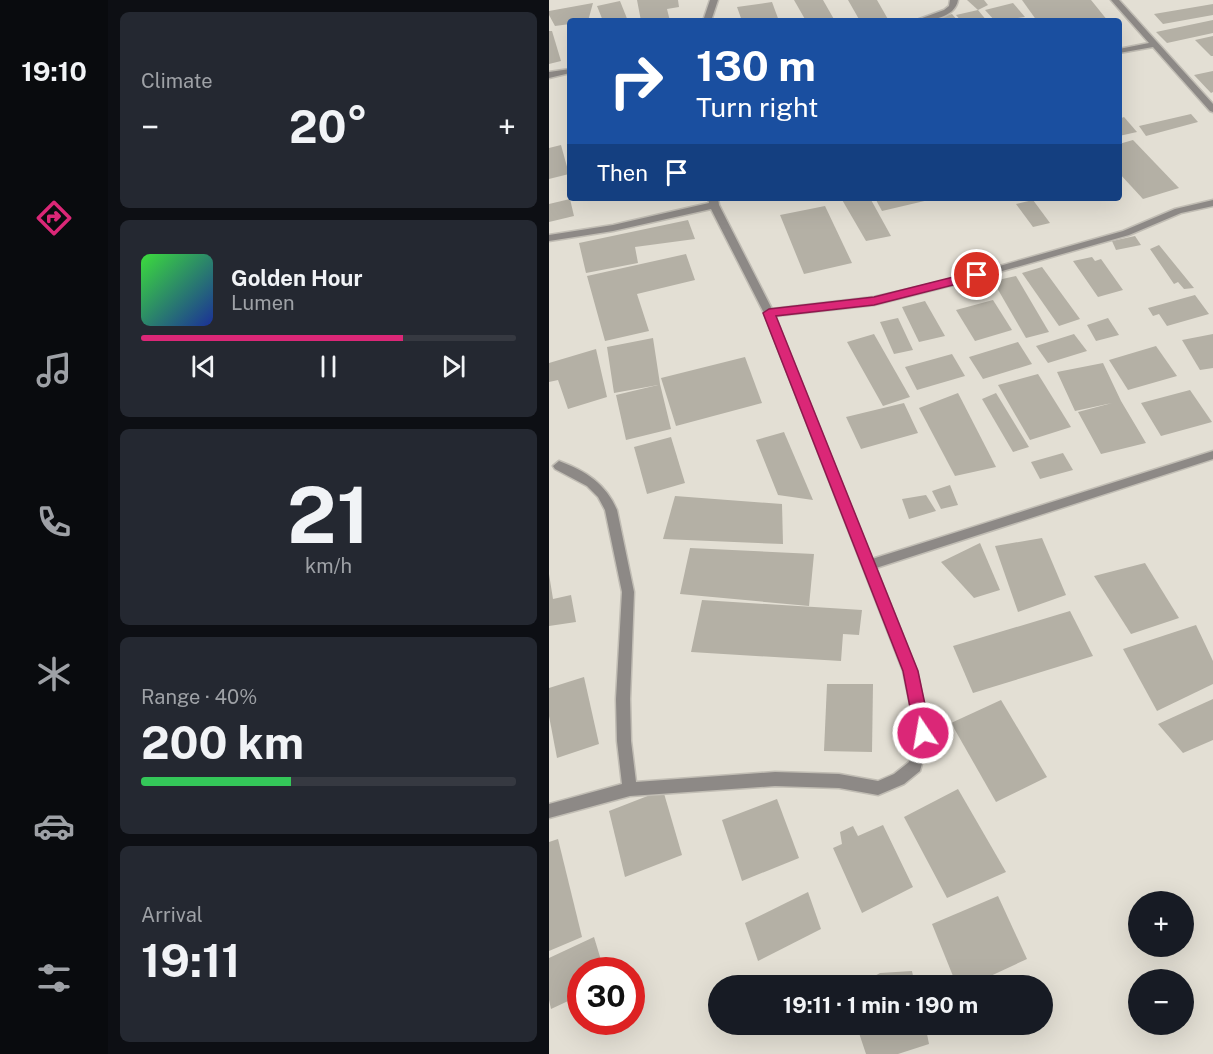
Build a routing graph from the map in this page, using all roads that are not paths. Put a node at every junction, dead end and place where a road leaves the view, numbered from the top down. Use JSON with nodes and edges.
{"nodes":[{"id":1,"x":714,"y":0,"type":"edge"},
{"id":2,"x":954,"y":0,"type":"edge"},
{"id":3,"x":1115,"y":0,"type":"edge"},
{"id":4,"x":708,"y":18,"type":"edge"},
{"id":5,"x":928,"y":18,"type":"edge"},
{"id":6,"x":1155,"y":44,"type":"junction"},
{"id":7,"x":1122,"y":50,"type":"edge"},
{"id":8,"x":567,"y":72,"type":"edge"},
{"id":9,"x":549,"y":75,"type":"edge"},
{"id":10,"x":1213,"y":109,"type":"edge"},
{"id":11,"x":714,"y":202,"type":"edge"},
{"id":12,"x":1213,"y":203,"type":"edge"},
{"id":13,"x":549,"y":238,"type":"edge"},
{"id":14,"x":769,"y":313,"type":"junction"},
{"id":15,"x":1213,"y":455,"type":"edge"},
{"id":16,"x":559,"y":466,"type":"dead end"},
{"id":17,"x":868,"y":565,"type":"junction"},
{"id":18,"x":630,"y":789,"type":"junction"},
{"id":19,"x":549,"y":811,"type":"edge"}],
"edges":[{"from":1,"to":4,"type":"street"},
{"from":2,"to":5,"type":"street"},
{"from":3,"to":6,"type":"street"},
{"from":6,"to":7,"type":"street"},
{"from":6,"to":10,"type":"street"},
{"from":8,"to":9,"type":"street"},
{"from":11,"to":13,"type":"street"},
{"from":11,"to":14,"type":"street"},
{"from":12,"to":14,"type":"street"},
{"from":14,"to":17,"type":"street"},
{"from":15,"to":17,"type":"street"},
{"from":16,"to":18,"type":"street"},
{"from":17,"to":18,"type":"street"},
{"from":18,"to":19,"type":"street"}]}
